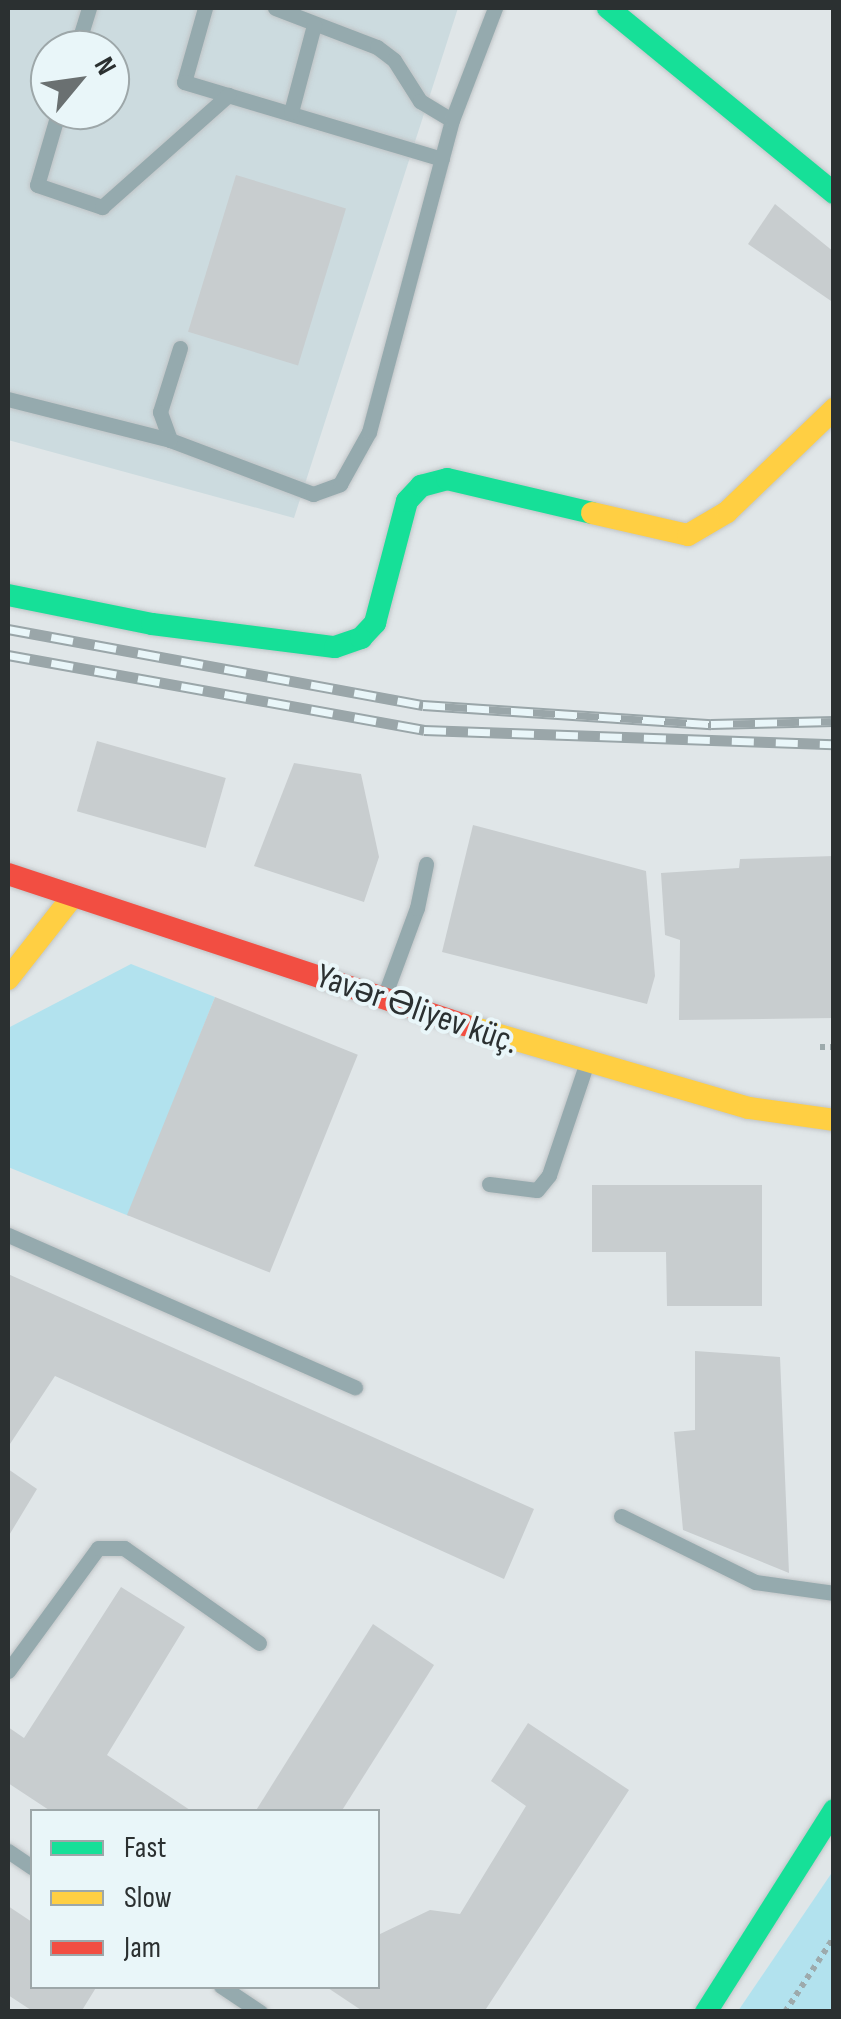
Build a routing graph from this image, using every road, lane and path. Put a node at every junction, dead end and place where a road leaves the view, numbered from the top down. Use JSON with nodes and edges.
{"nodes":[{"id":1,"x":205,"y":8,"type":"edge"},
{"id":2,"x":276,"y":8,"type":"edge"},
{"id":3,"x":495,"y":8,"type":"edge"},
{"id":4,"x":608,"y":8,"type":"edge"},
{"id":5,"x":314,"y":25,"type":"junction"},
{"id":6,"x":228,"y":94,"type":"junction"},
{"id":7,"x":291,"y":112,"type":"junction"},
{"id":8,"x":452,"y":120,"type":"junction"},
{"id":9,"x":53,"y":130,"type":"edge"},
{"id":10,"x":442,"y":159,"type":"junction"},
{"id":11,"x":834,"y":193,"type":"edge"},
{"id":12,"x":180,"y":348,"type":"dead end"},
{"id":13,"x":8,"y":399,"type":"edge"},
{"id":14,"x":834,"y":408,"type":"edge"},
{"id":15,"x":170,"y":440,"type":"junction"},
{"id":16,"x":8,"y":595,"type":"edge"},
{"id":17,"x":426,"y":864,"type":"dead end"},
{"id":18,"x":8,"y":874,"type":"edge"},
{"id":19,"x":73,"y":896,"type":"junction"},
{"id":20,"x":8,"y":979,"type":"edge"},
{"id":21,"x":384,"y":997,"type":"junction"},
{"id":22,"x":820,"y":1047,"type":"dead end"},
{"id":23,"x":834,"y":1047,"type":"edge"},
{"id":24,"x":586,"y":1065,"type":"junction"},
{"id":25,"x":834,"y":1120,"type":"edge"},
{"id":26,"x":489,"y":1184,"type":"dead end"},
{"id":27,"x":8,"y":1235,"type":"edge"},
{"id":28,"x":355,"y":1387,"type":"dead end"},
{"id":29,"x":621,"y":1516,"type":"dead end"},
{"id":30,"x":834,"y":1593,"type":"edge"},
{"id":31,"x":259,"y":1643,"type":"dead end"},
{"id":32,"x":8,"y":1671,"type":"edge"},
{"id":33,"x":834,"y":1810,"type":"edge"},
{"id":34,"x":8,"y":1851,"type":"edge"},
{"id":35,"x":30,"y":1865,"type":"edge"},
{"id":36,"x":834,"y":1937,"type":"edge"},
{"id":37,"x":226,"y":1989,"type":"edge"},
{"id":38,"x":260,"y":2012,"type":"edge"},
{"id":39,"x":706,"y":2012,"type":"edge"},
{"id":40,"x":785,"y":2012,"type":"edge"}],
"edges":[{"from":1,"to":6,"type":"lane"},
{"from":2,"to":5,"type":"lane"},
{"from":3,"to":8,"type":"lane"},
{"from":4,"to":11,"type":"street"},
{"from":5,"to":7,"type":"lane"},
{"from":5,"to":8,"type":"lane"},
{"from":6,"to":7,"type":"lane"},
{"from":6,"to":9,"type":"lane"},
{"from":7,"to":10,"type":"lane"},
{"from":8,"to":10,"type":"lane"},
{"from":10,"to":15,"type":"lane"},
{"from":12,"to":15,"type":"lane"},
{"from":13,"to":15,"type":"lane"},
{"from":14,"to":16,"type":"street"},
{"from":17,"to":21,"type":"lane"},
{"from":18,"to":19,"type":"street","name":"Yavər Əliyev küç."},
{"from":19,"to":20,"type":"street"},
{"from":19,"to":21,"type":"street","name":"Yavər Əliyev küç."},
{"from":21,"to":24,"type":"street","name":"Yavər Əliyev küç."},
{"from":22,"to":23,"type":"path"},
{"from":24,"to":25,"type":"street","name":"Yavər Əliyev küç."},
{"from":24,"to":26,"type":"lane"},
{"from":27,"to":28,"type":"lane"},
{"from":29,"to":30,"type":"lane"},
{"from":31,"to":32,"type":"lane"},
{"from":33,"to":39,"type":"street"},
{"from":34,"to":35,"type":"lane"},
{"from":36,"to":40,"type":"path"},
{"from":37,"to":38,"type":"lane"}]}
